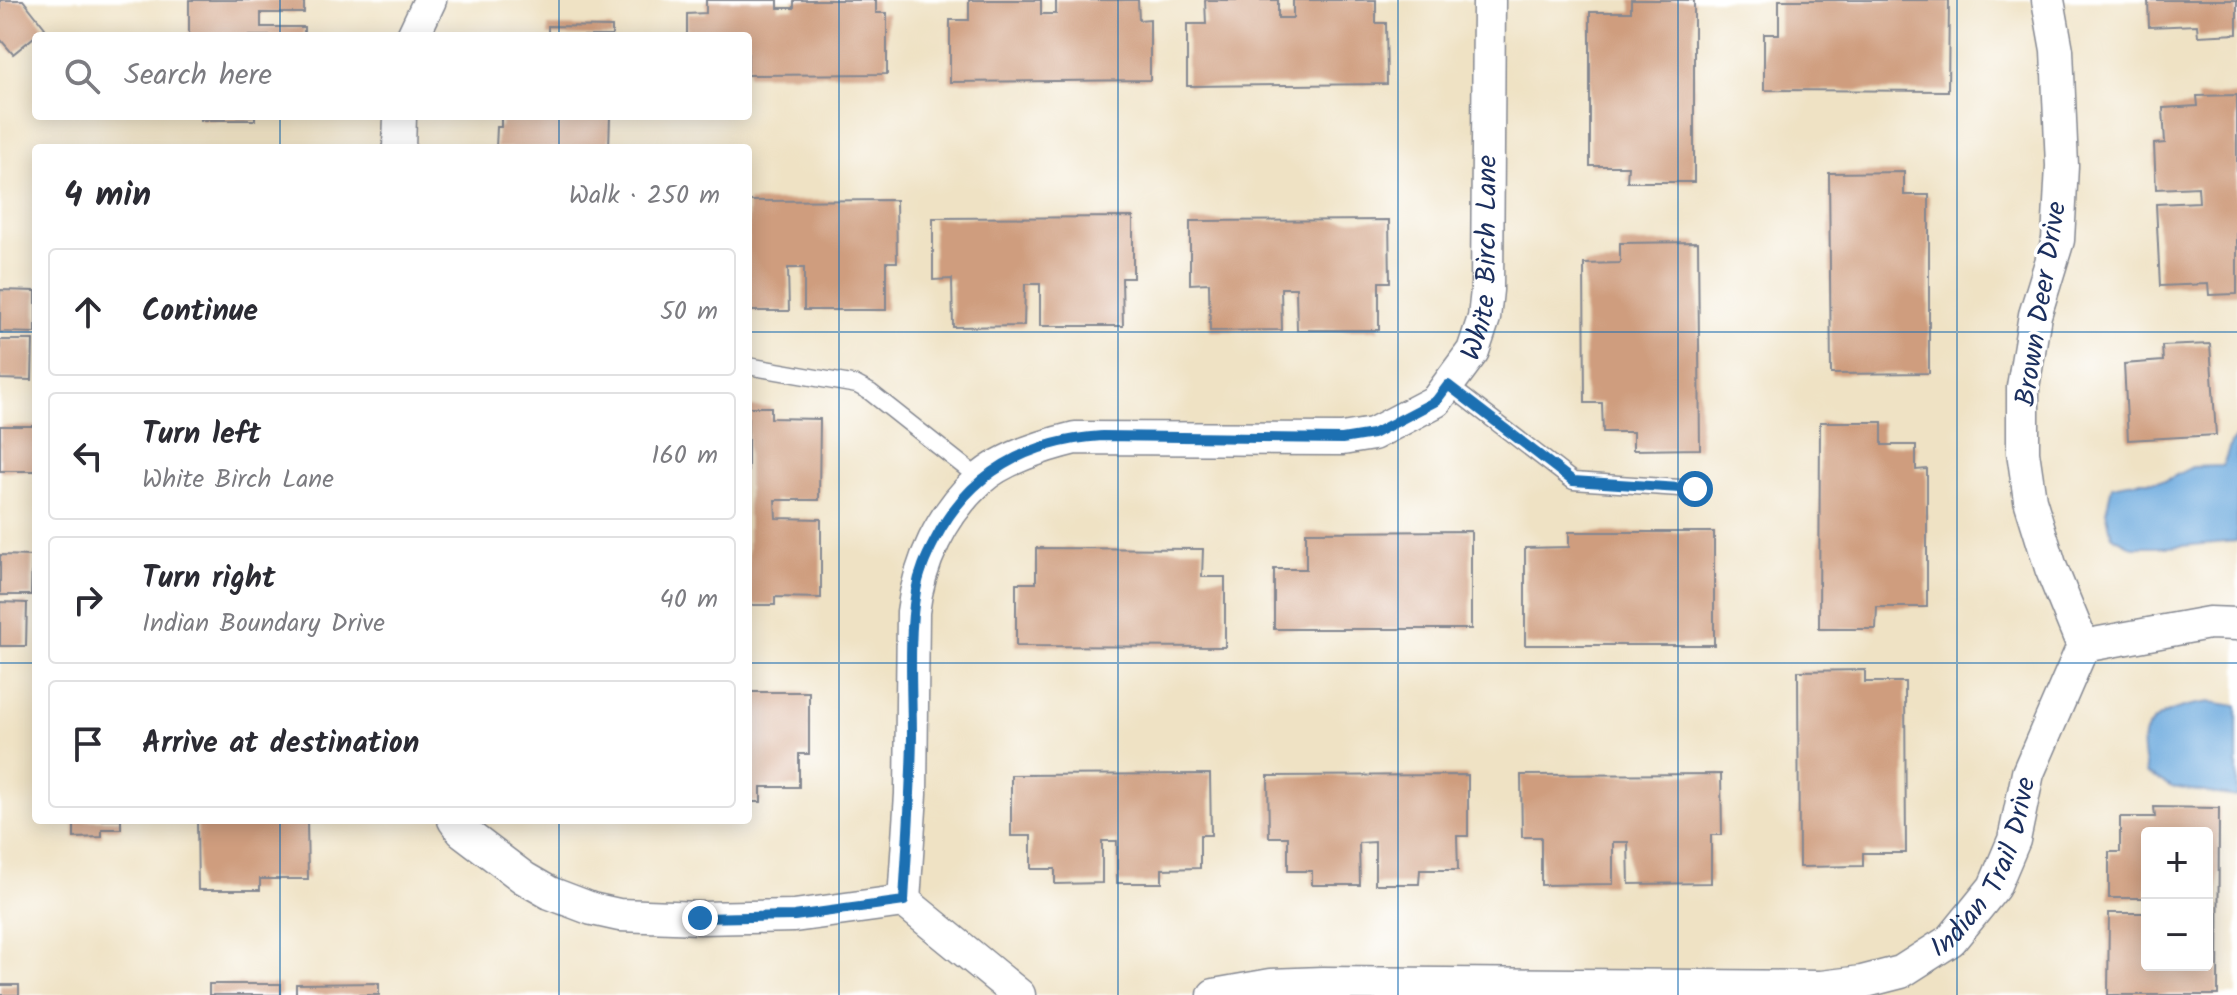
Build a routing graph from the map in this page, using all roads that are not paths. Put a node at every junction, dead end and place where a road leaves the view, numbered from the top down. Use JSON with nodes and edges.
{"nodes":[{"id":1,"x":430,"y":0,"type":"edge"},
{"id":2,"x":1489,"y":0,"type":"edge"},
{"id":3,"x":2048,"y":0,"type":"edge"},
{"id":4,"x":415,"y":32,"type":"edge"},
{"id":5,"x":400,"y":120,"type":"edge"},
{"id":6,"x":399,"y":144,"type":"edge"},
{"id":7,"x":752,"y":367,"type":"edge"},
{"id":8,"x":1448,"y":385,"type":"junction"},
{"id":9,"x":980,"y":479,"type":"junction"},
{"id":10,"x":1695,"y":489,"type":"dead end"},
{"id":11,"x":2237,"y":624,"type":"edge"},
{"id":12,"x":2083,"y":646,"type":"junction"},
{"id":13,"x":457,"y":824,"type":"edge"},
{"id":14,"x":904,"y":901,"type":"junction"},
{"id":15,"x":1019,"y":995,"type":"edge"},
{"id":16,"x":1214,"y":995,"type":"edge"}],
"edges":[{"from":1,"to":4,"type":"street"},
{"from":2,"to":8,"type":"street","name":"White Birch Lane"},
{"from":3,"to":12,"type":"street","name":"Brown Deer Drive"},
{"from":5,"to":6,"type":"street"},
{"from":7,"to":9,"type":"lane"},
{"from":8,"to":9,"type":"street","name":"White Birch Lane"},
{"from":8,"to":10,"type":"lane"},
{"from":9,"to":14,"type":"street","name":"White Birch Lane"},
{"from":11,"to":12,"type":"street"},
{"from":12,"to":16,"type":"street","name":"Indian Trail Drive"},
{"from":13,"to":14,"type":"street"},
{"from":14,"to":15,"type":"street"}]}
